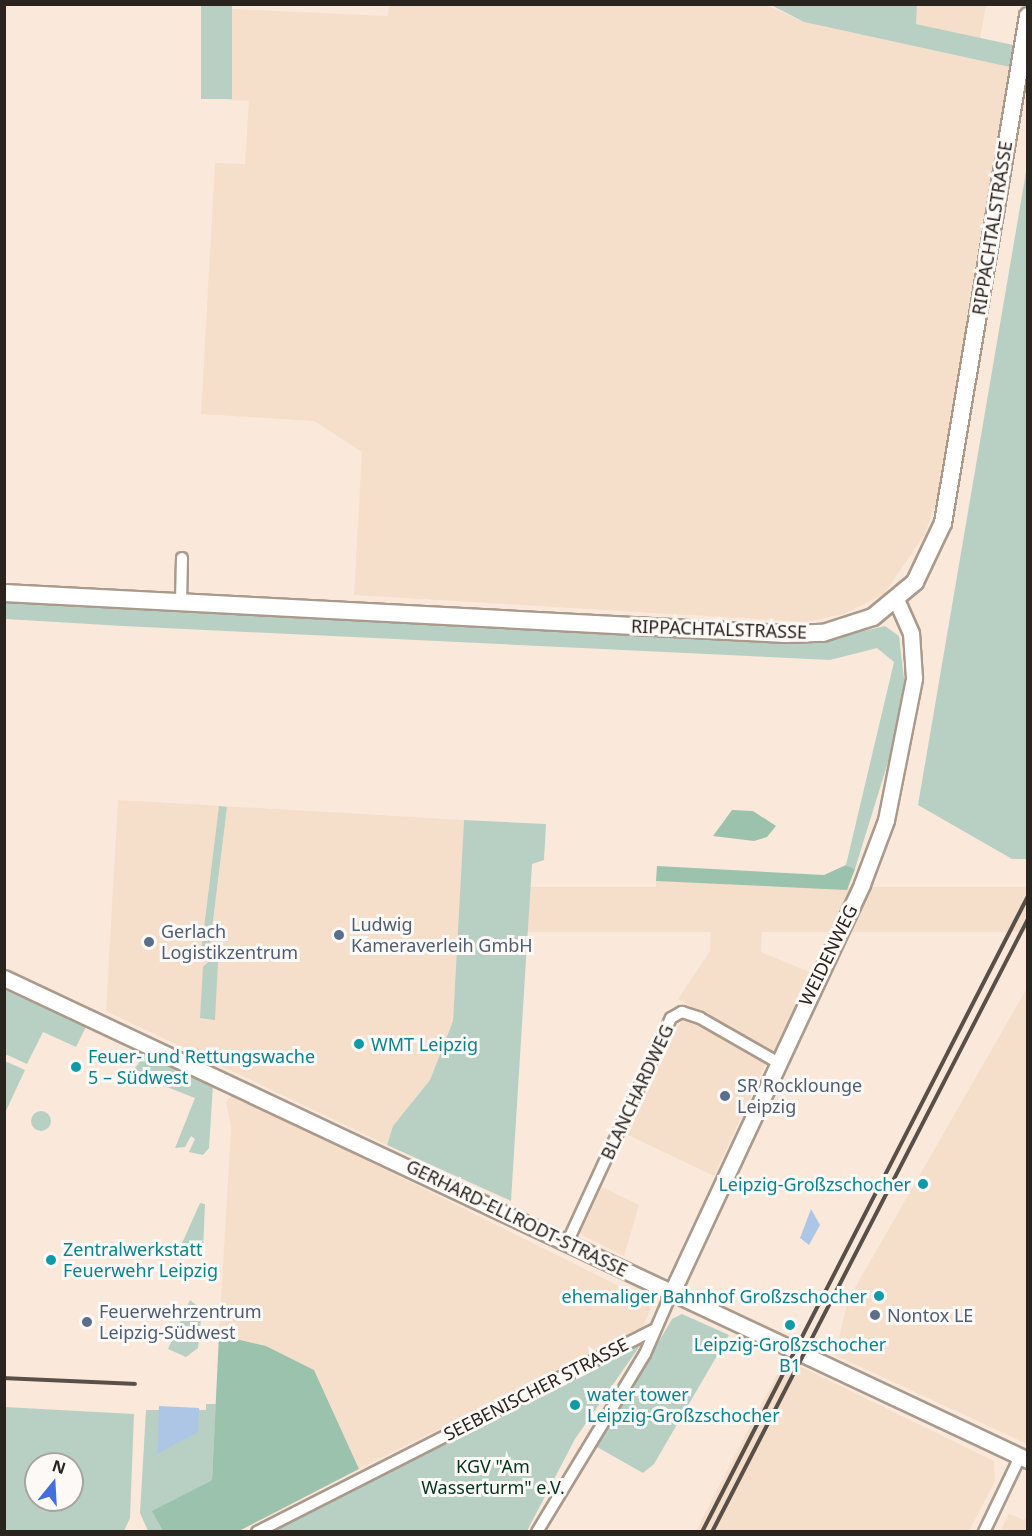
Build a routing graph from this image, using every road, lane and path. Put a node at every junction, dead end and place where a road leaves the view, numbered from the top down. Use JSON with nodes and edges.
{"nodes":[{"id":1,"x":1028,"y":16,"type":"edge"},
{"id":2,"x":182,"y":558,"type":"dead end"},
{"id":3,"x":4,"y":593,"type":"edge"},
{"id":4,"x":897,"y":601,"type":"junction"},
{"id":5,"x":181,"y":602,"type":"junction"},
{"id":6,"x":4,"y":978,"type":"edge"},
{"id":7,"x":777,"y":1062,"type":"junction"},
{"id":8,"x":567,"y":1243,"type":"junction"},
{"id":9,"x":672,"y":1292,"type":"junction"},
{"id":10,"x":654,"y":1330,"type":"junction"},
{"id":11,"x":1024,"y":1458,"type":"edge"},
{"id":12,"x":257,"y":1532,"type":"edge"},
{"id":13,"x":537,"y":1532,"type":"edge"},
{"id":14,"x":984,"y":1532,"type":"edge"}],
"edges":[{"from":1,"to":4,"type":"main road","name":"RIPPACHTALSTRASSE"},
{"from":2,"to":5,"type":"street"},
{"from":3,"to":5,"type":"main road","name":"RIPPACHTALSTRASSE"},
{"from":4,"to":5,"type":"main road","name":"RIPPACHTALSTRASSE"},
{"from":4,"to":7,"type":"main road","name":"WEIDENWEG"},
{"from":6,"to":8,"type":"main road","name":"GERHARD-ELLRODT-STRASSE"},
{"from":7,"to":8,"type":"street","name":"BLANCHARDWEG"},
{"from":7,"to":9,"type":"main road","name":"WEIDENWEG"},
{"from":8,"to":9,"type":"main road","name":"GERHARD-ELLRODT-STRASSE"},
{"from":9,"to":10,"type":"street"},
{"from":9,"to":11,"type":"main road","name":"GERHARD-ELLRODT-STRASSE"},
{"from":10,"to":12,"type":"street","name":"SEEBENISCHER STRASSE"},
{"from":10,"to":13,"type":"street"},
{"from":11,"to":14,"type":"street"}]}
